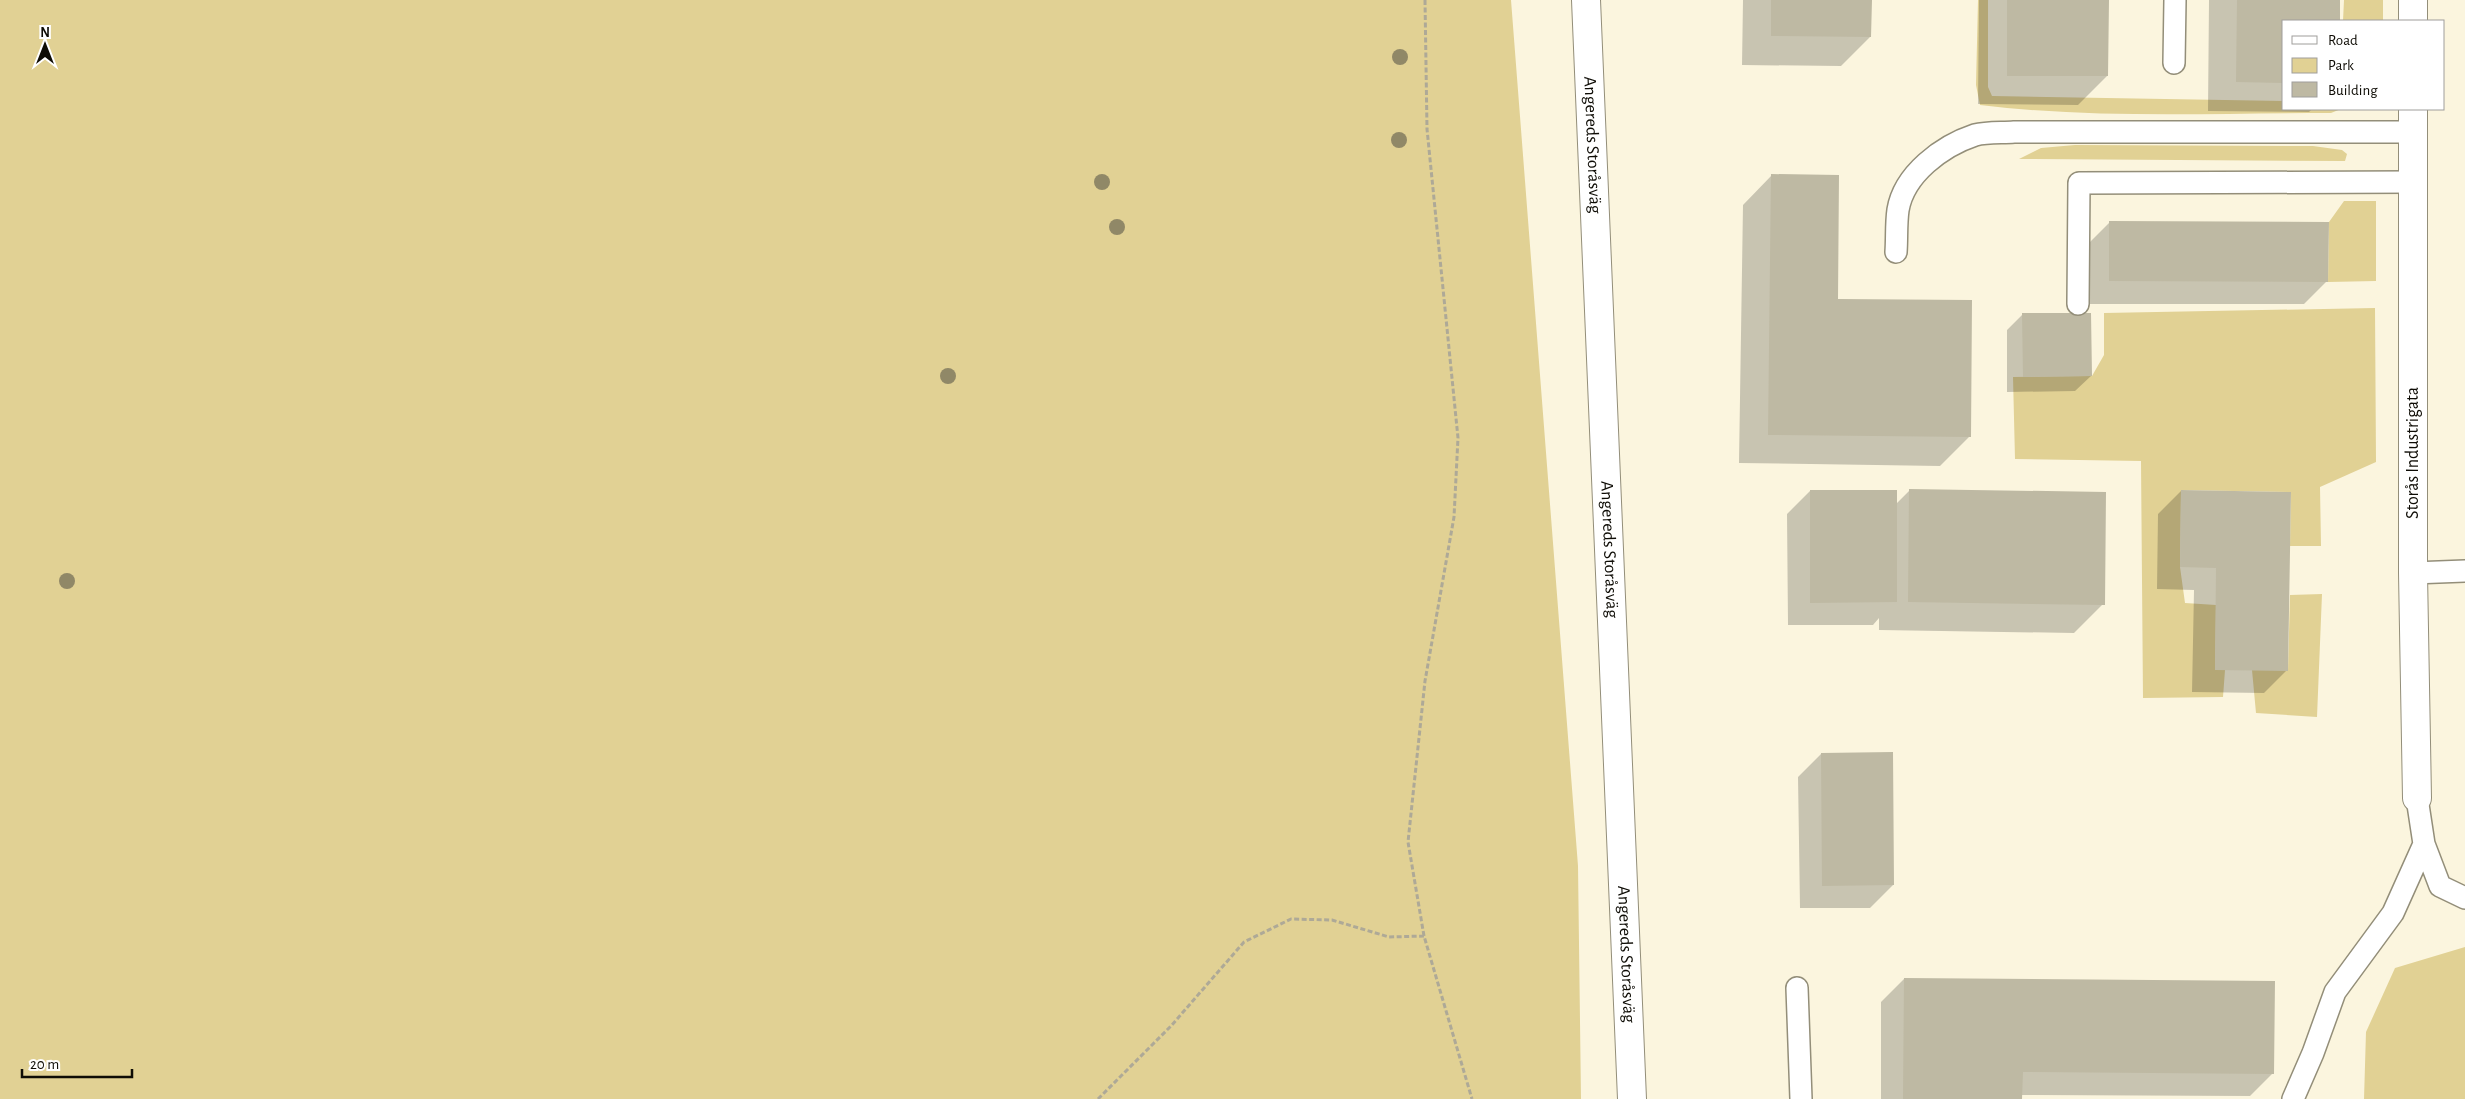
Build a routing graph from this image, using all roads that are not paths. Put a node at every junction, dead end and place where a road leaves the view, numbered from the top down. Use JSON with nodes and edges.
{"nodes":[{"id":1,"x":1586,"y":0,"type":"edge"},
{"id":2,"x":2175,"y":0,"type":"edge"},
{"id":3,"x":2413,"y":0,"type":"edge"},
{"id":4,"x":2413,"y":20,"type":"edge"},
{"id":5,"x":2174,"y":63,"type":"dead end"},
{"id":6,"x":2413,"y":120,"type":"edge"},
{"id":7,"x":2413,"y":182,"type":"junction"},
{"id":8,"x":1896,"y":252,"type":"dead end"},
{"id":9,"x":2078,"y":304,"type":"dead end"},
{"id":10,"x":2465,"y":571,"type":"edge"},
{"id":11,"x":2414,"y":573,"type":"junction"},
{"id":12,"x":2417,"y":798,"type":"joint"},
{"id":13,"x":2424,"y":844,"type":"junction"},
{"id":14,"x":2465,"y":898,"type":"edge"},
{"id":15,"x":1797,"y":988,"type":"dead end"},
{"id":16,"x":1632,"y":1099,"type":"edge"},
{"id":17,"x":1801,"y":1099,"type":"edge"},
{"id":18,"x":2292,"y":1099,"type":"edge"}],
"edges":[{"from":1,"to":16,"type":"street","name":"Angereds Storåsväg"},
{"from":2,"to":5,"type":"lane"},
{"from":3,"to":4,"type":"street"},
{"from":6,"to":7,"type":"street","name":"Storås Industrigata"},
{"from":6,"to":8,"type":"lane"},
{"from":7,"to":9,"type":"lane"},
{"from":7,"to":11,"type":"street","name":"Storås Industrigata"},
{"from":10,"to":11,"type":"lane"},
{"from":11,"to":12,"type":"street","name":"Storås Industrigata"},
{"from":12,"to":13,"type":"lane"},
{"from":13,"to":14,"type":"lane"},
{"from":13,"to":18,"type":"lane"},
{"from":15,"to":17,"type":"lane"}]}
